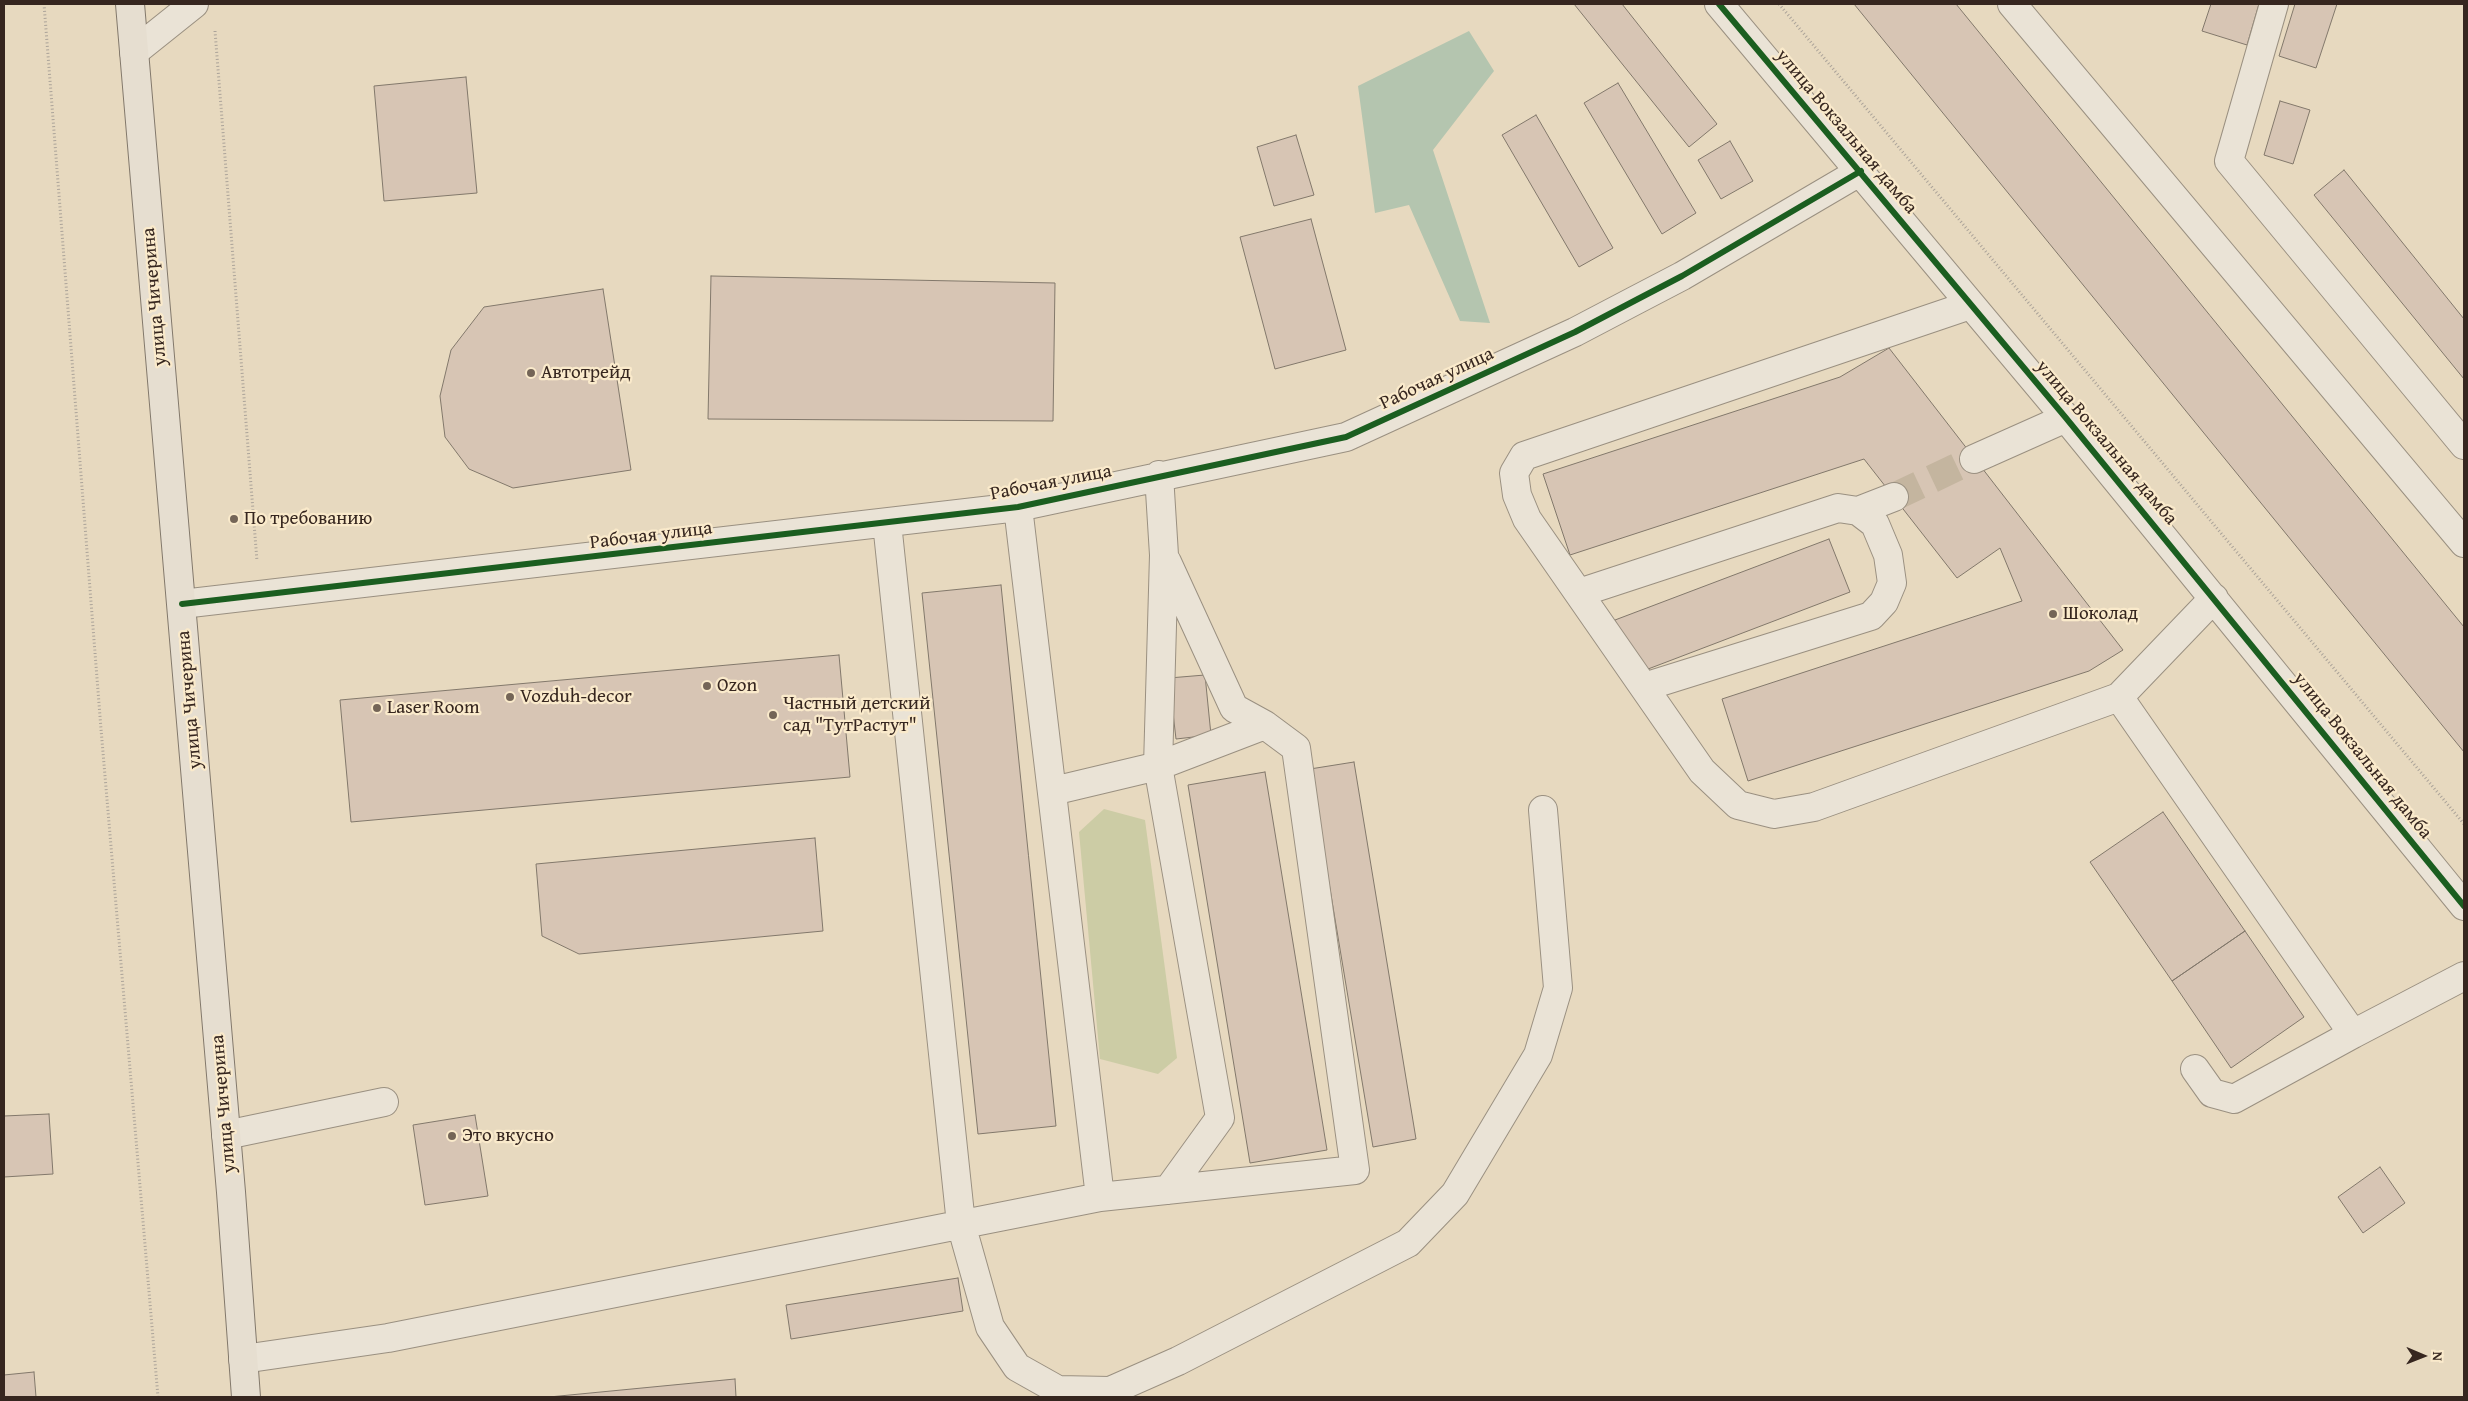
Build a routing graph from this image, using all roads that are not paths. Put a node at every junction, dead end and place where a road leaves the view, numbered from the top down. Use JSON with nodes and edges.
{"nodes":[{"id":1,"x":130,"y":4,"type":"edge"},
{"id":2,"x":194,"y":4,"type":"edge"},
{"id":3,"x":1719,"y":4,"type":"edge"},
{"id":4,"x":2012,"y":4,"type":"edge"},
{"id":5,"x":2274,"y":4,"type":"edge"},
{"id":6,"x":134,"y":52,"type":"junction"},
{"id":7,"x":1861,"y":171,"type":"junction"},
{"id":8,"x":1970,"y":305,"type":"junction"},
{"id":9,"x":2066,"y":418,"type":"junction"},
{"id":10,"x":2464,"y":444,"type":"edge"},
{"id":11,"x":1974,"y":458,"type":"tunnel mouth"},
{"id":12,"x":1159,"y":475,"type":"junction"},
{"id":13,"x":1894,"y":497,"type":"tunnel mouth"},
{"id":14,"x":1018,"y":507,"type":"junction"},
{"id":15,"x":1858,"y":511,"type":"junction"},
{"id":16,"x":887,"y":524,"type":"junction"},
{"id":17,"x":2464,"y":543,"type":"edge"},
{"id":18,"x":1164,"y":555,"type":"junction"},
{"id":19,"x":1579,"y":593,"type":"junction"},
{"id":20,"x":2214,"y":598,"type":"junction"},
{"id":21,"x":182,"y":604,"type":"junction"},
{"id":22,"x":1644,"y":687,"type":"junction"},
{"id":23,"x":2119,"y":697,"type":"junction"},
{"id":24,"x":1265,"y":725,"type":"junction"},
{"id":25,"x":1158,"y":766,"type":"junction"},
{"id":26,"x":1053,"y":791,"type":"junction"},
{"id":27,"x":1543,"y":810,"type":"dead end"},
{"id":28,"x":2464,"y":906,"type":"edge"},
{"id":29,"x":2464,"y":976,"type":"edge"},
{"id":30,"x":2353,"y":1034,"type":"junction"},
{"id":31,"x":2195,"y":1070,"type":"dead end"},
{"id":32,"x":384,"y":1102,"type":"dead end"},
{"id":33,"x":226,"y":1135,"type":"junction"},
{"id":34,"x":1168,"y":1190,"type":"junction"},
{"id":35,"x":1100,"y":1197,"type":"junction"},
{"id":36,"x":961,"y":1224,"type":"junction"},
{"id":37,"x":243,"y":1358,"type":"junction"},
{"id":38,"x":246,"y":1397,"type":"edge"}],
"edges":[{"from":1,"to":6,"type":"main road","name":"улица Чичерина"},
{"from":2,"to":6,"type":"street"},
{"from":3,"to":7,"type":"street","name":"улица Вокзальная дамба"},
{"from":4,"to":17,"type":"street"},
{"from":5,"to":10,"type":"street"},
{"from":6,"to":21,"type":"main road","name":"улица Чичерина"},
{"from":7,"to":8,"type":"street","name":"улица Вокзальная дамба"},
{"from":7,"to":12,"type":"street","name":"Рабочая улица"},
{"from":8,"to":9,"type":"street","name":"улица Вокзальная дамба"},
{"from":8,"to":19,"type":"street"},
{"from":9,"to":11,"type":"street"},
{"from":9,"to":20,"type":"street","name":"улица Вокзальная дамба"},
{"from":12,"to":14,"type":"street","name":"Рабочая улица"},
{"from":12,"to":18,"type":"street"},
{"from":13,"to":15,"type":"street"},
{"from":14,"to":16,"type":"street","name":"Рабочая улица"},
{"from":14,"to":26,"type":"street"},
{"from":15,"to":19,"type":"street"},
{"from":15,"to":22,"type":"street"},
{"from":16,"to":21,"type":"street","name":"Рабочая улица"},
{"from":16,"to":36,"type":"street"},
{"from":18,"to":24,"type":"street"},
{"from":18,"to":25,"type":"street"},
{"from":19,"to":22,"type":"street"},
{"from":20,"to":23,"type":"street"},
{"from":20,"to":28,"type":"street","name":"улица Вокзальная дамба"},
{"from":21,"to":33,"type":"main road","name":"улица Чичерина"},
{"from":22,"to":23,"type":"street"},
{"from":23,"to":30,"type":"street"},
{"from":24,"to":25,"type":"street"},
{"from":24,"to":34,"type":"street"},
{"from":25,"to":26,"type":"street"},
{"from":25,"to":34,"type":"street"},
{"from":26,"to":35,"type":"street"},
{"from":27,"to":36,"type":"street"},
{"from":29,"to":30,"type":"street"},
{"from":30,"to":31,"type":"street"},
{"from":32,"to":33,"type":"street"},
{"from":33,"to":37,"type":"main road","name":"улица Чичерина"},
{"from":34,"to":35,"type":"street"},
{"from":35,"to":36,"type":"street"},
{"from":36,"to":37,"type":"street"},
{"from":37,"to":38,"type":"main road","name":"улица Чичерина"}]}
